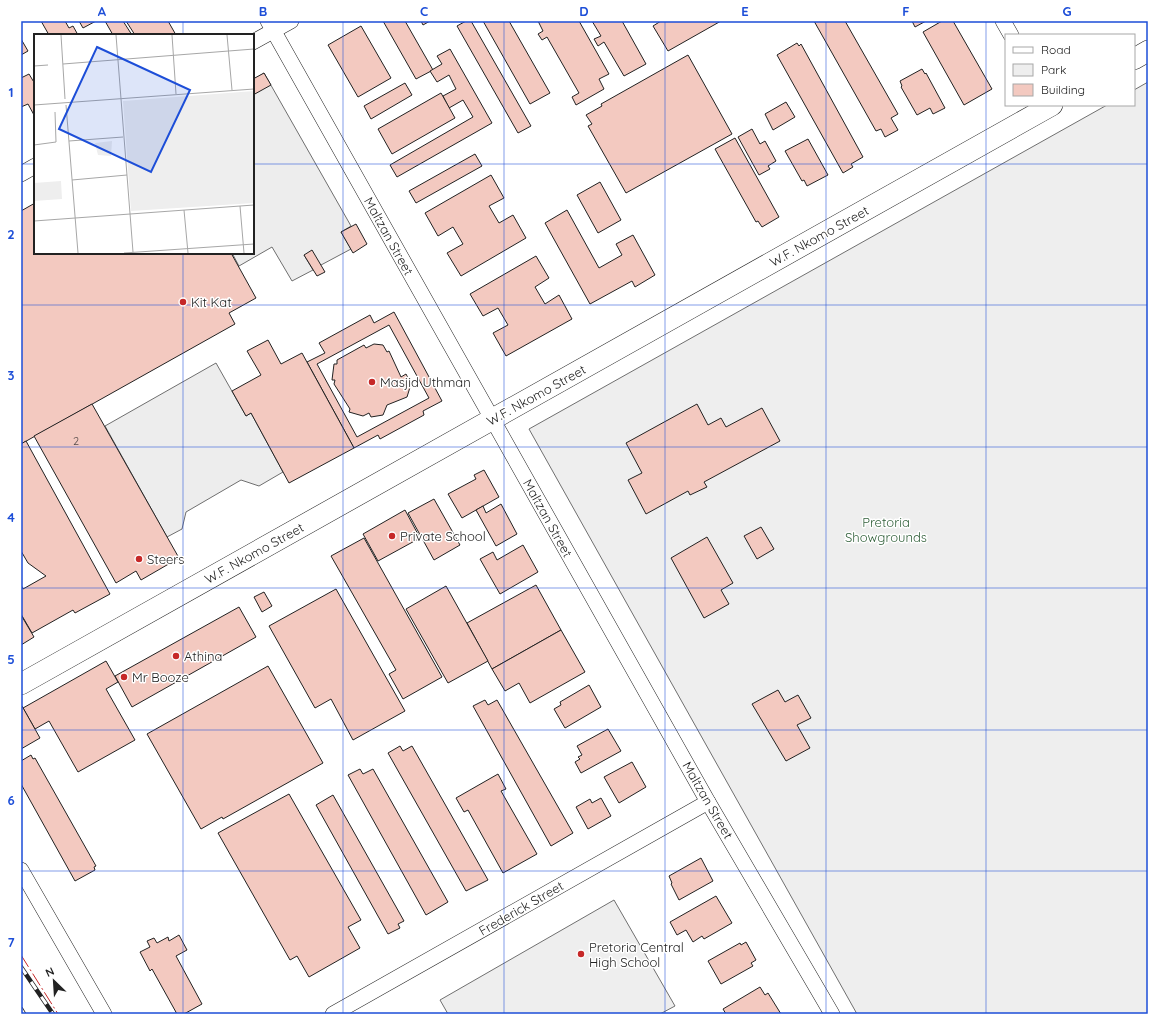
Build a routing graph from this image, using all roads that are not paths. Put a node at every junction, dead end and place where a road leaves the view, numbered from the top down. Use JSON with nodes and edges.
{"nodes":[{"id":1,"x":291,"y":21,"type":"edge"},
{"id":2,"x":1003,"y":21,"type":"edge"},
{"id":3,"x":271,"y":26,"type":"edge"},
{"id":4,"x":1010,"y":34,"type":"edge"},
{"id":5,"x":254,"y":41,"type":"edge"},
{"id":6,"x":1148,"y":51,"type":"edge"},
{"id":7,"x":1135,"y":58,"type":"edge"},
{"id":8,"x":1048,"y":106,"type":"edge"},
{"id":9,"x":34,"y":167,"type":"edge"},
{"id":10,"x":21,"y":174,"type":"edge"},
{"id":11,"x":492,"y":419,"type":"junction"},
{"id":12,"x":21,"y":684,"type":"edge"},
{"id":13,"x":708,"y":802,"type":"junction"},
{"id":14,"x":21,"y":870,"type":"edge"},
{"id":15,"x":104,"y":1014,"type":"edge"},
{"id":16,"x":334,"y":1014,"type":"edge"},
{"id":17,"x":832,"y":1014,"type":"edge"}],
"edges":[{"from":1,"to":3,"type":"street"},
{"from":2,"to":4,"type":"street"},
{"from":3,"to":5,"type":"street"},
{"from":3,"to":11,"type":"street","name":"Maltzan Street"},
{"from":6,"to":7,"type":"main road"},
{"from":8,"to":11,"type":"main road","name":"W.F. Nkomo Street"},
{"from":9,"to":10,"type":"street"},
{"from":11,"to":12,"type":"main road","name":"W.F. Nkomo Street"},
{"from":11,"to":13,"type":"street","name":"Maltzan Street"},
{"from":13,"to":16,"type":"street","name":"Frederick Street"},
{"from":13,"to":17,"type":"street","name":"Maltzan Street"},
{"from":14,"to":15,"type":"street"}]}
